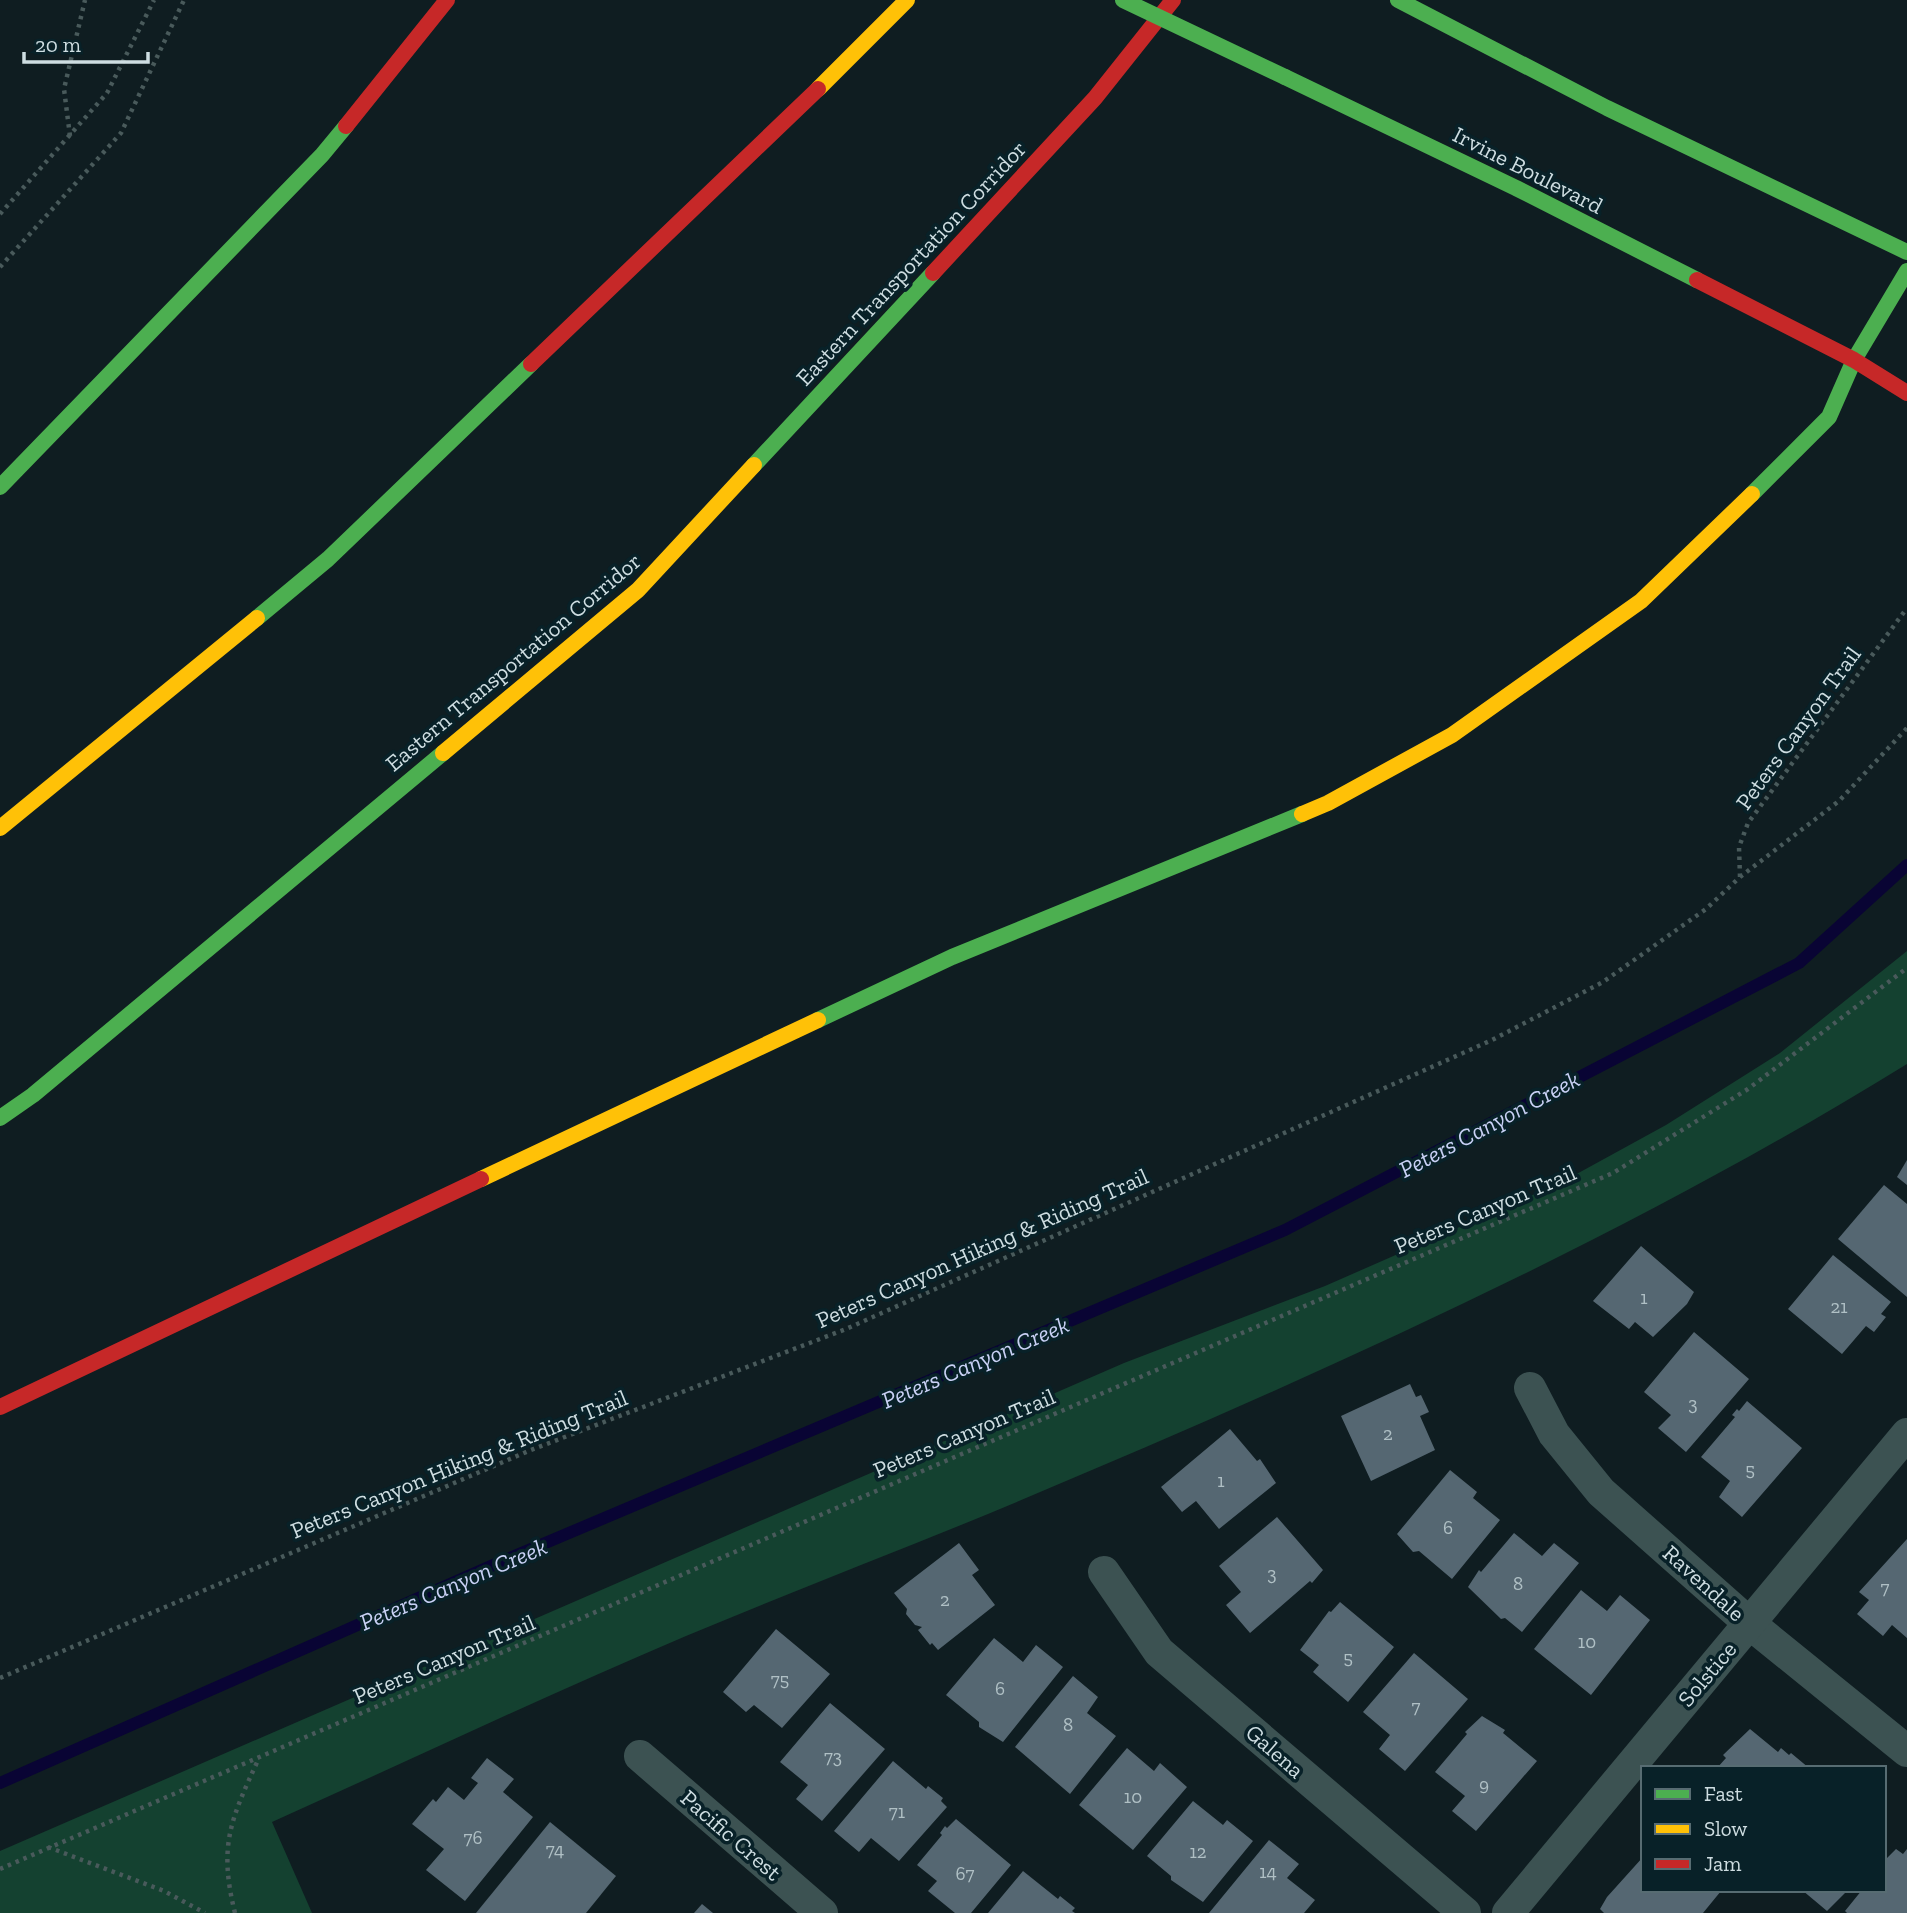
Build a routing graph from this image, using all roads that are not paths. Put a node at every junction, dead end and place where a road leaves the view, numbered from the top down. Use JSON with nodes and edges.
{"nodes":[{"id":1,"x":447,"y":0,"type":"edge"},
{"id":2,"x":907,"y":0,"type":"edge"},
{"id":3,"x":1123,"y":0,"type":"edge"},
{"id":4,"x":1173,"y":0,"type":"edge"},
{"id":5,"x":1398,"y":0,"type":"edge"},
{"id":6,"x":1907,"y":252,"type":"edge"},
{"id":7,"x":1907,"y":271,"type":"edge"},
{"id":8,"x":1854,"y":360,"type":"junction"},
{"id":9,"x":1907,"y":393,"type":"edge"},
{"id":10,"x":0,"y":487,"type":"edge"},
{"id":11,"x":0,"y":828,"type":"edge"},
{"id":12,"x":0,"y":1118,"type":"edge"},
{"id":13,"x":1530,"y":1388,"type":"dead end"},
{"id":14,"x":0,"y":1407,"type":"edge"},
{"id":15,"x":1907,"y":1434,"type":"edge"},
{"id":16,"x":1104,"y":1572,"type":"dead end"},
{"id":17,"x":1749,"y":1623,"type":"junction"},
{"id":18,"x":1907,"y":1751,"type":"edge"},
{"id":19,"x":640,"y":1756,"type":"dead end"},
{"id":20,"x":822,"y":1913,"type":"edge"},
{"id":21,"x":1465,"y":1913,"type":"edge"},
{"id":22,"x":1507,"y":1913,"type":"edge"}],
"edges":[{"from":1,"to":10,"type":"main road"},
{"from":2,"to":11,"type":"main road"},
{"from":3,"to":8,"type":"main road","name":"Irvine Boulevard","bridge":true},
{"from":4,"to":12,"type":"main road","name":"Eastern Transportation Corridor"},
{"from":5,"to":6,"type":"main road"},
{"from":7,"to":8,"type":"main road"},
{"from":8,"to":9,"type":"main road","name":"Irvine Boulevard"},
{"from":8,"to":14,"type":"main road"},
{"from":13,"to":17,"type":"street","name":"Ravendale"},
{"from":15,"to":17,"type":"street","name":"Solstice"},
{"from":16,"to":21,"type":"street","name":"Galena"},
{"from":17,"to":18,"type":"street","name":"Ravendale"},
{"from":17,"to":22,"type":"street","name":"Solstice"},
{"from":19,"to":20,"type":"street","name":"Pacific Crest"}]}
